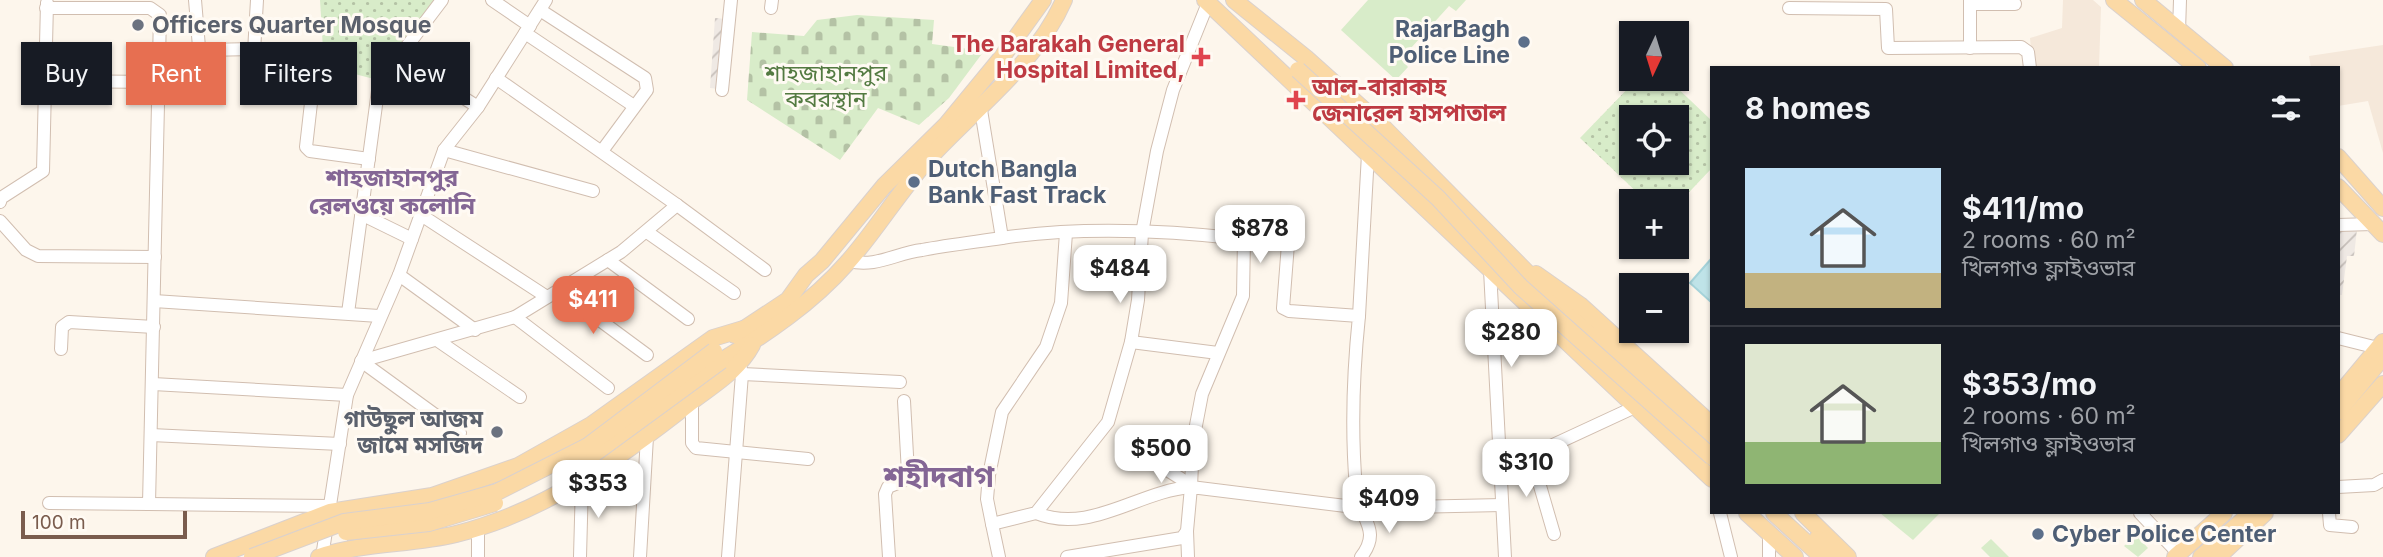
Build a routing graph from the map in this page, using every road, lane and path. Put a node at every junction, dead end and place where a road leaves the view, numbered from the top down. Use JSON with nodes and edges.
{"nodes":[{"id":1,"x":195,"y":0,"type":"edge"},
{"id":2,"x":257,"y":0,"type":"edge"},
{"id":3,"x":442,"y":0,"type":"edge"},
{"id":4,"x":492,"y":0,"type":"edge"},
{"id":5,"x":731,"y":0,"type":"edge"},
{"id":6,"x":1043,"y":0,"type":"edge"},
{"id":7,"x":1064,"y":0,"type":"edge"},
{"id":8,"x":1234,"y":0,"type":"edge"},
{"id":9,"x":2114,"y":0,"type":"edge"},
{"id":10,"x":2143,"y":0,"type":"edge"},
{"id":11,"x":2180,"y":0,"type":"edge"},
{"id":12,"x":1206,"y":1,"type":"edge"},
{"id":13,"x":1970,"y":2,"type":"edge"},
{"id":14,"x":47,"y":4,"type":"edge"},
{"id":15,"x":2015,"y":4,"type":"dead end"},
{"id":16,"x":543,"y":5,"type":"edge"},
{"id":17,"x":1789,"y":8,"type":"dead end"},
{"id":18,"x":528,"y":30,"type":"junction"},
{"id":19,"x":2174,"y":37,"type":"junction"},
{"id":20,"x":1249,"y":40,"type":"junction"},
{"id":21,"x":46,"y":42,"type":"edge"},
{"id":22,"x":159,"y":42,"type":"edge"},
{"id":23,"x":254,"y":42,"type":"edge"},
{"id":24,"x":410,"y":42,"type":"edge"},
{"id":25,"x":1970,"y":48,"type":"junction"},
{"id":26,"x":240,"y":49,"type":"edge"},
{"id":27,"x":2030,"y":66,"type":"edge"},
{"id":28,"x":2197,"y":66,"type":"edge"},
{"id":29,"x":2222,"y":66,"type":"edge"},
{"id":30,"x":496,"y":78,"type":"junction"},
{"id":31,"x":722,"y":90,"type":"dead end"},
{"id":32,"x":470,"y":102,"type":"edge"},
{"id":33,"x":44,"y":105,"type":"edge"},
{"id":34,"x":158,"y":105,"type":"edge"},
{"id":35,"x":311,"y":105,"type":"edge"},
{"id":36,"x":376,"y":105,"type":"edge"},
{"id":37,"x":634,"y":106,"type":"junction"},
{"id":38,"x":478,"y":107,"type":"junction"},
{"id":39,"x":981,"y":110,"type":"junction"},
{"id":40,"x":444,"y":150,"type":"junction"},
{"id":41,"x":602,"y":151,"type":"junction"},
{"id":42,"x":1368,"y":154,"type":"junction"},
{"id":43,"x":369,"y":159,"type":"junction"},
{"id":44,"x":2340,"y":159,"type":"edge"},
{"id":45,"x":2340,"y":189,"type":"edge"},
{"id":46,"x":593,"y":191,"type":"dead end"},
{"id":47,"x":0,"y":202,"type":"edge"},
{"id":48,"x":677,"y":205,"type":"junction"},
{"id":49,"x":2383,"y":208,"type":"edge"},
{"id":50,"x":361,"y":214,"type":"junction"},
{"id":51,"x":421,"y":215,"type":"junction"},
{"id":52,"x":0,"y":221,"type":"edge"},
{"id":53,"x":2340,"y":225,"type":"edge"},
{"id":54,"x":2378,"y":229,"type":"edge"},
{"id":55,"x":647,"y":232,"type":"junction"},
{"id":56,"x":1066,"y":233,"type":"junction"},
{"id":57,"x":1142,"y":233,"type":"junction"},
{"id":58,"x":1002,"y":238,"type":"junction"},
{"id":59,"x":412,"y":239,"type":"junction"},
{"id":60,"x":1244,"y":239,"type":"junction"},
{"id":61,"x":1507,"y":252,"type":"junction"},
{"id":62,"x":155,"y":257,"type":"junction"},
{"id":63,"x":608,"y":260,"type":"junction"},
{"id":64,"x":849,"y":261,"type":"junction"},
{"id":65,"x":1519,"y":264,"type":"junction"},
{"id":66,"x":765,"y":270,"type":"dead end"},
{"id":67,"x":1490,"y":270,"type":"junction"},
{"id":68,"x":399,"y":275,"type":"junction"},
{"id":69,"x":559,"y":290,"type":"junction"},
{"id":70,"x":734,"y":293,"type":"dead end"},
{"id":71,"x":547,"y":297,"type":"junction"},
{"id":72,"x":155,"y":301,"type":"junction"},
{"id":73,"x":348,"y":313,"type":"junction"},
{"id":74,"x":379,"y":316,"type":"junction"},
{"id":75,"x":1359,"y":316,"type":"junction"},
{"id":76,"x":515,"y":317,"type":"junction"},
{"id":77,"x":688,"y":320,"type":"dead end"},
{"id":78,"x":154,"y":327,"type":"junction"},
{"id":79,"x":743,"y":329,"type":"junction"},
{"id":80,"x":475,"y":330,"type":"junction"},
{"id":81,"x":2340,"y":339,"type":"edge"},
{"id":82,"x":437,"y":340,"type":"junction"},
{"id":83,"x":1131,"y":342,"type":"junction"},
{"id":84,"x":753,"y":343,"type":"junction"},
{"id":85,"x":61,"y":349,"type":"dead end"},
{"id":86,"x":2381,"y":349,"type":"edge"},
{"id":87,"x":1218,"y":353,"type":"junction"},
{"id":88,"x":647,"y":355,"type":"dead end"},
{"id":89,"x":717,"y":356,"type":"junction"},
{"id":90,"x":361,"y":361,"type":"junction"},
{"id":91,"x":741,"y":369,"type":"junction"},
{"id":92,"x":900,"y":382,"type":"dead end"},
{"id":93,"x":153,"y":384,"type":"junction"},
{"id":94,"x":2344,"y":384,"type":"edge"},
{"id":95,"x":608,"y":388,"type":"dead end"},
{"id":96,"x":2378,"y":389,"type":"edge"},
{"id":97,"x":347,"y":395,"type":"junction"},
{"id":98,"x":520,"y":397,"type":"dead end"},
{"id":99,"x":692,"y":401,"type":"junction"},
{"id":100,"x":904,"y":401,"type":"dead end"},
{"id":101,"x":1634,"y":407,"type":"junction"},
{"id":102,"x":2340,"y":409,"type":"edge"},
{"id":103,"x":1710,"y":423,"type":"edge"},
{"id":104,"x":460,"y":433,"type":"dead end"},
{"id":105,"x":2340,"y":433,"type":"edge"},
{"id":106,"x":151,"y":435,"type":"junction"},
{"id":107,"x":647,"y":437,"type":"junction"},
{"id":108,"x":1710,"y":440,"type":"edge"},
{"id":109,"x":340,"y":444,"type":"junction"},
{"id":110,"x":2340,"y":446,"type":"edge"},
{"id":111,"x":737,"y":451,"type":"junction"},
{"id":112,"x":1531,"y":455,"type":"junction"},
{"id":113,"x":1710,"y":455,"type":"edge"},
{"id":114,"x":1145,"y":456,"type":"dead end"},
{"id":115,"x":808,"y":459,"type":"dead end"},
{"id":116,"x":1499,"y":470,"type":"junction"},
{"id":117,"x":1710,"y":477,"type":"edge"},
{"id":118,"x":2383,"y":480,"type":"edge"},
{"id":119,"x":582,"y":482,"type":"junction"},
{"id":120,"x":1191,"y":486,"type":"junction"},
{"id":121,"x":2340,"y":487,"type":"edge"},
{"id":122,"x":48,"y":503,"type":"dead end"},
{"id":123,"x":149,"y":504,"type":"junction"},
{"id":124,"x":1502,"y":505,"type":"junction"},
{"id":125,"x":1362,"y":508,"type":"junction"},
{"id":126,"x":330,"y":509,"type":"junction"},
{"id":127,"x":1036,"y":513,"type":"junction"},
{"id":128,"x":1720,"y":514,"type":"edge"},
{"id":129,"x":1748,"y":514,"type":"edge"},
{"id":130,"x":1760,"y":514,"type":"edge"},
{"id":131,"x":1775,"y":514,"type":"edge"},
{"id":132,"x":1791,"y":514,"type":"edge"},
{"id":133,"x":1804,"y":514,"type":"edge"},
{"id":134,"x":2141,"y":514,"type":"edge"},
{"id":135,"x":2223,"y":514,"type":"edge"},
{"id":136,"x":2236,"y":514,"type":"edge"},
{"id":137,"x":2250,"y":514,"type":"edge"},
{"id":138,"x":2264,"y":514,"type":"edge"},
{"id":139,"x":2275,"y":514,"type":"edge"},
{"id":140,"x":2329,"y":514,"type":"edge"},
{"id":141,"x":992,"y":524,"type":"junction"},
{"id":142,"x":2352,"y":527,"type":"dead end"},
{"id":143,"x":478,"y":528,"type":"junction"},
{"id":144,"x":1187,"y":531,"type":"junction"},
{"id":145,"x":1769,"y":533,"type":"junction"},
{"id":146,"x":1555,"y":534,"type":"dead end"},
{"id":147,"x":2181,"y":556,"type":"edge"},
{"id":148,"x":214,"y":557,"type":"edge"},
{"id":149,"x":252,"y":557,"type":"edge"},
{"id":150,"x":279,"y":557,"type":"edge"},
{"id":151,"x":321,"y":557,"type":"edge"},
{"id":152,"x":478,"y":557,"type":"edge"},
{"id":153,"x":580,"y":557,"type":"edge"},
{"id":154,"x":640,"y":557,"type":"edge"},
{"id":155,"x":728,"y":557,"type":"edge"},
{"id":156,"x":890,"y":557,"type":"edge"},
{"id":157,"x":999,"y":557,"type":"edge"},
{"id":158,"x":1067,"y":557,"type":"edge"},
{"id":159,"x":1188,"y":557,"type":"edge"},
{"id":160,"x":1361,"y":557,"type":"edge"},
{"id":161,"x":1504,"y":557,"type":"edge"},
{"id":162,"x":1731,"y":557,"type":"edge"},
{"id":163,"x":1769,"y":557,"type":"edge"},
{"id":164,"x":1795,"y":557,"type":"edge"},
{"id":165,"x":1805,"y":557,"type":"edge"},
{"id":166,"x":1822,"y":557,"type":"edge"},
{"id":167,"x":1835,"y":557,"type":"edge"},
{"id":168,"x":1848,"y":557,"type":"edge"},
{"id":169,"x":2201,"y":557,"type":"edge"},
{"id":170,"x":2218,"y":557,"type":"edge"},
{"id":171,"x":2229,"y":557,"type":"edge"}],
"edges":[{"from":1,"to":26,"type":"street"},
{"from":2,"to":23,"type":"street"},
{"from":3,"to":24,"type":"street"},
{"from":4,"to":18,"type":"street"},
{"from":5,"to":31,"type":"street"},
{"from":6,"to":79,"type":"main road"},
{"from":7,"to":39,"type":"main road"},
{"from":8,"to":61,"type":"main road"},
{"from":9,"to":19,"type":"main road"},
{"from":10,"to":19,"type":"main road"},
{"from":11,"to":19,"type":"street"},
{"from":12,"to":20,"type":"main road"},
{"from":12,"to":57,"type":"street"},
{"from":13,"to":15,"type":"street"},
{"from":13,"to":25,"type":"street"},
{"from":14,"to":21,"type":"street"},
{"from":14,"to":22,"type":"street"},
{"from":16,"to":18,"type":"street"},
{"from":16,"to":37,"type":"street"},
{"from":17,"to":25,"type":"street"},
{"from":18,"to":30,"type":"street"},
{"from":18,"to":37,"type":"street"},
{"from":19,"to":28,"type":"main road"},
{"from":19,"to":29,"type":"main road"},
{"from":20,"to":42,"type":"main road"},
{"from":20,"to":113,"type":"main road","bridge":true},
{"from":25,"to":27,"type":"street"},
{"from":30,"to":38,"type":"street"},
{"from":30,"to":41,"type":"street"},
{"from":32,"to":38,"type":"street"},
{"from":33,"to":47,"type":"street"},
{"from":34,"to":62,"type":"street"},
{"from":35,"to":43,"type":"street"},
{"from":36,"to":43,"type":"street"},
{"from":37,"to":41,"type":"street"},
{"from":38,"to":40,"type":"street"},
{"from":39,"to":58,"type":"street"},
{"from":39,"to":64,"type":"main road"},
{"from":40,"to":46,"type":"street"},
{"from":40,"to":51,"type":"street"},
{"from":41,"to":48,"type":"street"},
{"from":42,"to":67,"type":"main road"},
{"from":42,"to":75,"type":"street"},
{"from":43,"to":50,"type":"street"},
{"from":44,"to":49,"type":"main road"},
{"from":45,"to":54,"type":"main road"},
{"from":48,"to":55,"type":"street"},
{"from":48,"to":66,"type":"street"},
{"from":50,"to":59,"type":"street"},
{"from":50,"to":73,"type":"street"},
{"from":51,"to":59,"type":"street"},
{"from":51,"to":71,"type":"street"},
{"from":52,"to":62,"type":"street"},
{"from":53,"to":54,"type":"street"},
{"from":55,"to":63,"type":"street"},
{"from":55,"to":70,"type":"street"},
{"from":56,"to":57,"type":"street"},
{"from":56,"to":58,"type":"street"},
{"from":56,"to":141,"type":"street"},
{"from":57,"to":60,"type":"street"},
{"from":57,"to":83,"type":"street"},
{"from":58,"to":64,"type":"street"},
{"from":59,"to":68,"type":"street"},
{"from":60,"to":75,"type":"street"},
{"from":60,"to":87,"type":"street"},
{"from":61,"to":65,"type":"main road"},
{"from":61,"to":67,"type":"main road"},
{"from":62,"to":72,"type":"street"},
{"from":63,"to":69,"type":"street"},
{"from":63,"to":77,"type":"street"},
{"from":64,"to":84,"type":"main road"},
{"from":65,"to":103,"type":"main road"},
{"from":65,"to":108,"type":"main road"},
{"from":67,"to":101,"type":"main road"},
{"from":67,"to":116,"type":"street"},
{"from":68,"to":74,"type":"street"},
{"from":68,"to":80,"type":"street"},
{"from":69,"to":71,"type":"street"},
{"from":69,"to":88,"type":"street"},
{"from":71,"to":76,"type":"street"},
{"from":72,"to":73,"type":"street"},
{"from":72,"to":78,"type":"street"},
{"from":73,"to":74,"type":"street"},
{"from":74,"to":90,"type":"street"},
{"from":75,"to":125,"type":"street"},
{"from":76,"to":80,"type":"street"},
{"from":76,"to":95,"type":"street"},
{"from":78,"to":85,"type":"street"},
{"from":78,"to":93,"type":"street"},
{"from":79,"to":89,"type":"main road"},
{"from":79,"to":126,"type":"main road"},
{"from":80,"to":82,"type":"street"},
{"from":81,"to":86,"type":"street"},
{"from":82,"to":90,"type":"street"},
{"from":82,"to":98,"type":"street"},
{"from":83,"to":87,"type":"street"},
{"from":83,"to":127,"type":"street"},
{"from":84,"to":89,"type":"main road"},
{"from":84,"to":91,"type":"main road"},
{"from":86,"to":94,"type":"main road"},
{"from":86,"to":102,"type":"main road"},
{"from":87,"to":120,"type":"street"},
{"from":89,"to":149,"type":"main road","bridge":true},
{"from":89,"to":150,"type":"main road","bridge":true},
{"from":90,"to":97,"type":"street"},
{"from":90,"to":104,"type":"street"},
{"from":91,"to":92,"type":"street"},
{"from":91,"to":99,"type":"main road"},
{"from":91,"to":111,"type":"street"},
{"from":93,"to":97,"type":"street"},
{"from":93,"to":106,"type":"street"},
{"from":96,"to":105,"type":"main road"},
{"from":96,"to":110,"type":"main road"},
{"from":97,"to":109,"type":"street"},
{"from":99,"to":107,"type":"main road"},
{"from":99,"to":111,"type":"street"},
{"from":100,"to":156,"type":"street"},
{"from":101,"to":112,"type":"street"},
{"from":101,"to":117,"type":"main road"},
{"from":106,"to":109,"type":"street"},
{"from":106,"to":123,"type":"street"},
{"from":107,"to":119,"type":"main road"},
{"from":107,"to":154,"type":"street"},
{"from":109,"to":126,"type":"street"},
{"from":111,"to":115,"type":"street"},
{"from":111,"to":155,"type":"street"},
{"from":112,"to":116,"type":"street"},
{"from":112,"to":146,"type":"street"},
{"from":114,"to":120,"type":"street"},
{"from":116,"to":124,"type":"street"},
{"from":118,"to":121,"type":"street"},
{"from":119,"to":143,"type":"main road"},
{"from":119,"to":153,"type":"street"},
{"from":120,"to":125,"type":"street"},
{"from":120,"to":127,"type":"street"},
{"from":120,"to":144,"type":"street"},
{"from":122,"to":123,"type":"street"},
{"from":123,"to":126,"type":"street"},
{"from":124,"to":125,"type":"street"},
{"from":124,"to":161,"type":"street"},
{"from":125,"to":160,"type":"street"},
{"from":126,"to":148,"type":"main road"},
{"from":126,"to":151,"type":"street"},
{"from":127,"to":141,"type":"street"},
{"from":128,"to":162,"type":"street"},
{"from":129,"to":145,"type":"main road"},
{"from":130,"to":165,"type":"main road"},
{"from":131,"to":166,"type":"main road"},
{"from":132,"to":167,"type":"main road"},
{"from":133,"to":168,"type":"main road"},
{"from":134,"to":147,"type":"street"},
{"from":135,"to":147,"type":"main road"},
{"from":136,"to":147,"type":"main road"},
{"from":137,"to":169,"type":"main road"},
{"from":138,"to":170,"type":"main road"},
{"from":139,"to":171,"type":"main road"},
{"from":140,"to":142,"type":"street"},
{"from":141,"to":157,"type":"street"},
{"from":143,"to":151,"type":"main road"},
{"from":143,"to":152,"type":"street"},
{"from":144,"to":158,"type":"street"},
{"from":144,"to":159,"type":"street"},
{"from":145,"to":163,"type":"street"},
{"from":145,"to":164,"type":"main road"}]}
